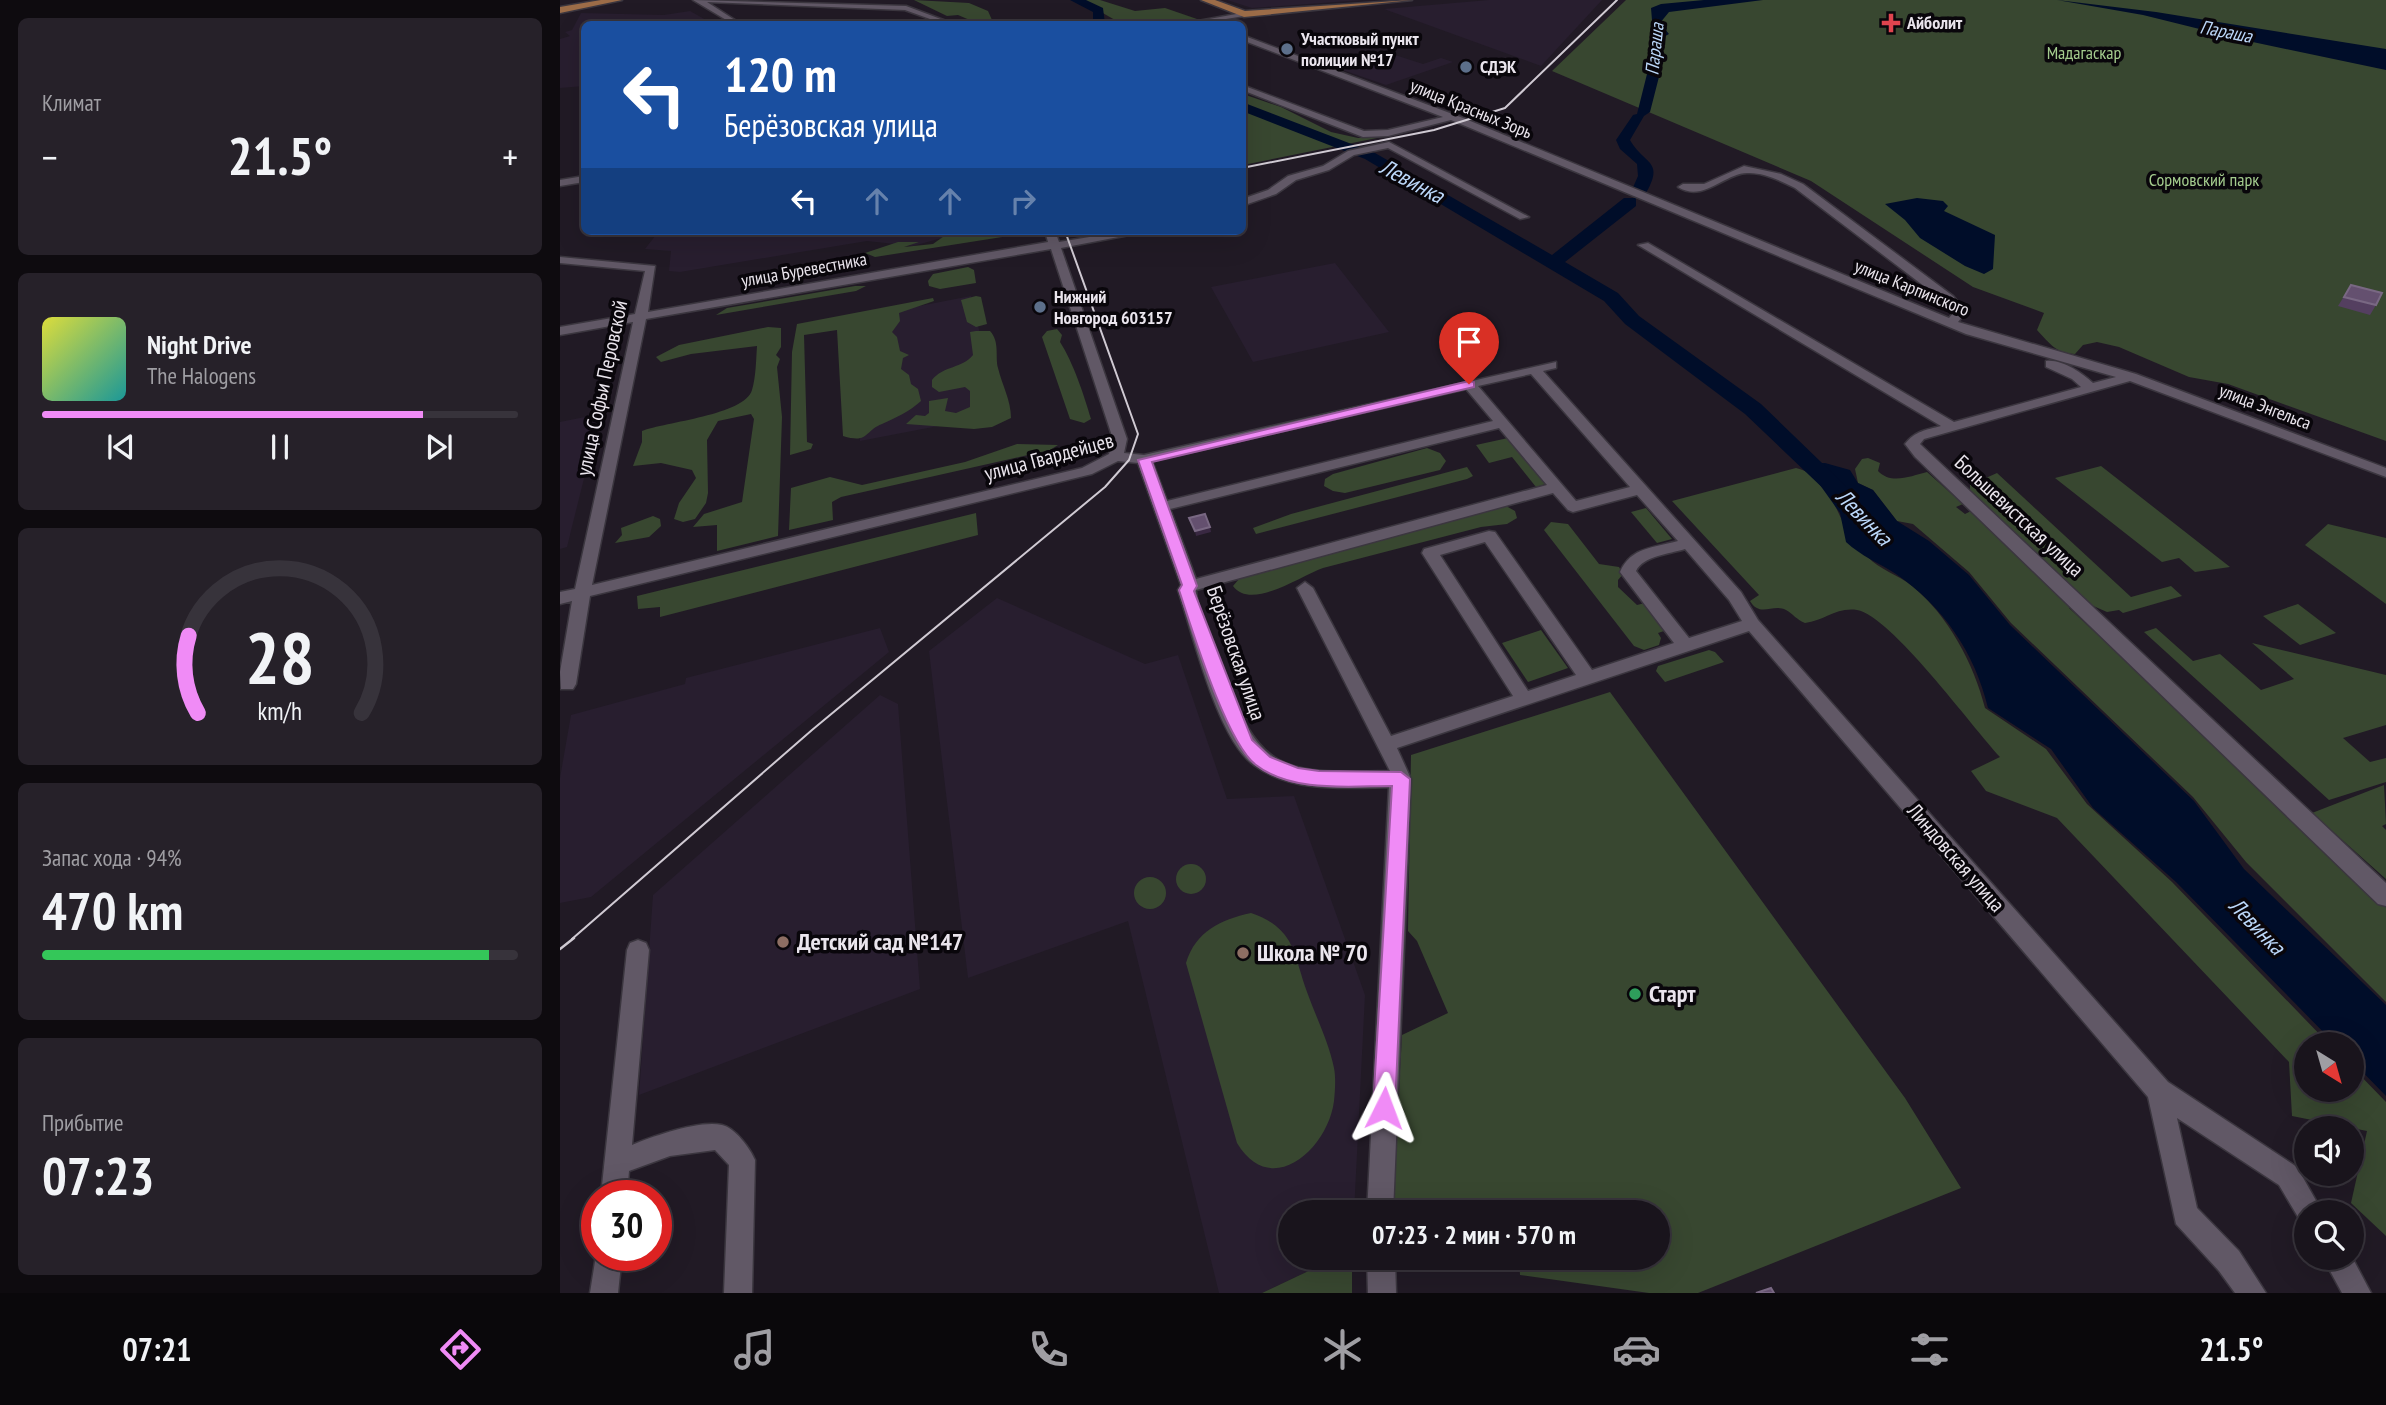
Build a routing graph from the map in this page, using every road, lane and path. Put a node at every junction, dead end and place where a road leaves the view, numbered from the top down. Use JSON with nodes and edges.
{"nodes":[{"id":1,"x":617,"y":0,"type":"edge"},
{"id":2,"x":1206,"y":0,"type":"edge"},
{"id":3,"x":1407,"y":0,"type":"edge"},
{"id":4,"x":699,"y":1,"type":"edge"},
{"id":5,"x":560,"y":10,"type":"edge"},
{"id":6,"x":1244,"y":14,"type":"junction"},
{"id":7,"x":732,"y":21,"type":"edge"},
{"id":8,"x":943,"y":21,"type":"edge"},
{"id":9,"x":1216,"y":21,"type":"edge"},
{"id":10,"x":1246,"y":39,"type":"edge"},
{"id":11,"x":1246,"y":89,"type":"edge"},
{"id":12,"x":1452,"y":117,"type":"junction"},
{"id":13,"x":581,"y":180,"type":"edge"},
{"id":14,"x":560,"y":183,"type":"edge"},
{"id":15,"x":1683,"y":187,"type":"dead end"},
{"id":16,"x":1246,"y":202,"type":"edge"},
{"id":17,"x":1686,"y":215,"type":"joint"},
{"id":18,"x":1524,"y":217,"type":"dead end"},
{"id":19,"x":1051,"y":235,"type":"edge"},
{"id":20,"x":1121,"y":235,"type":"edge"},
{"id":21,"x":1644,"y":245,"type":"dead end"},
{"id":22,"x":1054,"y":246,"type":"junction"},
{"id":23,"x":560,"y":260,"type":"edge"},
{"id":24,"x":640,"y":317,"type":"junction"},
{"id":25,"x":1951,"y":323,"type":"junction"},
{"id":26,"x":560,"y":331,"type":"edge"},
{"id":27,"x":1970,"y":331,"type":"junction"},
{"id":28,"x":1551,"y":365,"type":"dead end"},
{"id":29,"x":1534,"y":369,"type":"junction"},
{"id":30,"x":2131,"y":377,"type":"junction"},
{"id":31,"x":1469,"y":384,"type":"junction"},
{"id":32,"x":2091,"y":389,"type":"junction"},
{"id":33,"x":1503,"y":423,"type":"junction"},
{"id":34,"x":1951,"y":426,"type":"junction"},
{"id":35,"x":1116,"y":456,"type":"junction"},
{"id":36,"x":1144,"y":460,"type":"junction"},
{"id":37,"x":2386,"y":472,"type":"edge"},
{"id":38,"x":1556,"y":487,"type":"junction"},
{"id":39,"x":1641,"y":489,"type":"junction"},
{"id":40,"x":1161,"y":507,"type":"junction"},
{"id":41,"x":1689,"y":543,"type":"junction"},
{"id":42,"x":1190,"y":586,"type":"junction"},
{"id":43,"x":1305,"y":588,"type":"dead end"},
{"id":44,"x":582,"y":593,"type":"junction"},
{"id":45,"x":560,"y":598,"type":"edge"},
{"id":46,"x":1752,"y":624,"type":"junction"},
{"id":47,"x":1686,"y":646,"type":"junction"},
{"id":48,"x":1588,"y":678,"type":"junction"},
{"id":49,"x":567,"y":684,"type":"dead end"},
{"id":50,"x":1524,"y":699,"type":"junction"},
{"id":51,"x":1395,"y":760,"type":"junction"},
{"id":52,"x":2386,"y":897,"type":"edge"},
{"id":53,"x":638,"y":950,"type":"dead end"},
{"id":54,"x":2160,"y":1091,"type":"junction"},
{"id":55,"x":617,"y":1163,"type":"junction"},
{"id":56,"x":615,"y":1180,"type":"edge"},
{"id":57,"x":1380,"y":1200,"type":"edge"},
{"id":58,"x":2302,"y":1200,"type":"edge"},
{"id":59,"x":1381,"y":1270,"type":"edge"},
{"id":60,"x":2344,"y":1270,"type":"edge"},
{"id":61,"x":606,"y":1271,"type":"edge"},
{"id":62,"x":604,"y":1293,"type":"edge"},
{"id":63,"x":738,"y":1293,"type":"edge"},
{"id":64,"x":1382,"y":1293,"type":"edge"},
{"id":65,"x":2252,"y":1293,"type":"edge"},
{"id":66,"x":2357,"y":1293,"type":"edge"}],
"edges":[{"from":1,"to":5,"type":"main road"},
{"from":2,"to":6,"type":"main road"},
{"from":3,"to":6,"type":"main road"},
{"from":4,"to":7,"type":"street"},
{"from":4,"to":8,"type":"street"},
{"from":6,"to":9,"type":"street"},
{"from":10,"to":12,"type":"street","name":"улица Красных Зорь"},
{"from":11,"to":12,"type":"street"},
{"from":12,"to":17,"type":"street","name":"улица Красных Зорь"},
{"from":13,"to":14,"type":"street"},
{"from":15,"to":25,"type":"street"},
{"from":16,"to":18,"type":"street"},
{"from":17,"to":25,"type":"street","name":"улица Карпинского"},
{"from":19,"to":22,"type":"street"},
{"from":20,"to":22,"type":"street","name":"улица Буревестника"},
{"from":21,"to":34,"type":"street","name":"Большевистская улица"},
{"from":22,"to":24,"type":"street","name":"улица Буревестника"},
{"from":22,"to":35,"type":"street"},
{"from":23,"to":24,"type":"street","name":"улица Софьи Перовской"},
{"from":24,"to":26,"type":"street","name":"улица Буревестника"},
{"from":24,"to":44,"type":"street","name":"улица Софьи Перовской"},
{"from":25,"to":27,"type":"street","name":"улица Карпинского"},
{"from":27,"to":30,"type":"street","name":"улица Карпинского"},
{"from":27,"to":32,"type":"street"},
{"from":28,"to":29,"type":"street","name":"улица Гвардейцев"},
{"from":29,"to":31,"type":"street","name":"улица Гвардейцев"},
{"from":29,"to":39,"type":"street","name":"Линдовская улица"},
{"from":30,"to":32,"type":"street"},
{"from":30,"to":37,"type":"street","name":"улица Энгельса"},
{"from":31,"to":33,"type":"street"},
{"from":31,"to":36,"type":"street","name":"улица Гвардейцев"},
{"from":32,"to":34,"type":"street"},
{"from":33,"to":38,"type":"street"},
{"from":33,"to":40,"type":"street"},
{"from":34,"to":52,"type":"street","name":"Большевистская улица"},
{"from":35,"to":36,"type":"street","name":"улица Гвардейцев"},
{"from":35,"to":44,"type":"street","name":"улица Гвардейцев"},
{"from":36,"to":40,"type":"street","name":"Берёзовская улица"},
{"from":38,"to":39,"type":"street"},
{"from":38,"to":42,"type":"street"},
{"from":39,"to":41,"type":"street","name":"Линдовская улица"},
{"from":40,"to":42,"type":"street","name":"Берёзовская улица"},
{"from":41,"to":46,"type":"street","name":"Линдовская улица"},
{"from":41,"to":47,"type":"street"},
{"from":42,"to":51,"type":"street","name":"Берёзовская улица"},
{"from":43,"to":51,"type":"street"},
{"from":44,"to":45,"type":"street","name":"улица Гвардейцев"},
{"from":44,"to":49,"type":"street","name":"улица Софьи Перовской"},
{"from":46,"to":47,"type":"street","name":"Берёзовская улица"},
{"from":46,"to":54,"type":"street","name":"Линдовская улица"},
{"from":47,"to":48,"type":"street","name":"Берёзовская улица"},
{"from":48,"to":50,"type":"street","name":"Берёзовская улица"},
{"from":48,"to":50,"type":"street"},
{"from":50,"to":51,"type":"street","name":"Берёзовская улица"},
{"from":51,"to":57,"type":"street"},
{"from":53,"to":55,"type":"street"},
{"from":54,"to":58,"type":"street","name":"Линдовская улица"},
{"from":54,"to":65,"type":"street","name":"Линдовская улица"},
{"from":55,"to":56,"type":"street"},
{"from":55,"to":63,"type":"street"},
{"from":59,"to":64,"type":"street"},
{"from":60,"to":66,"type":"street"},
{"from":61,"to":62,"type":"street"}]}
